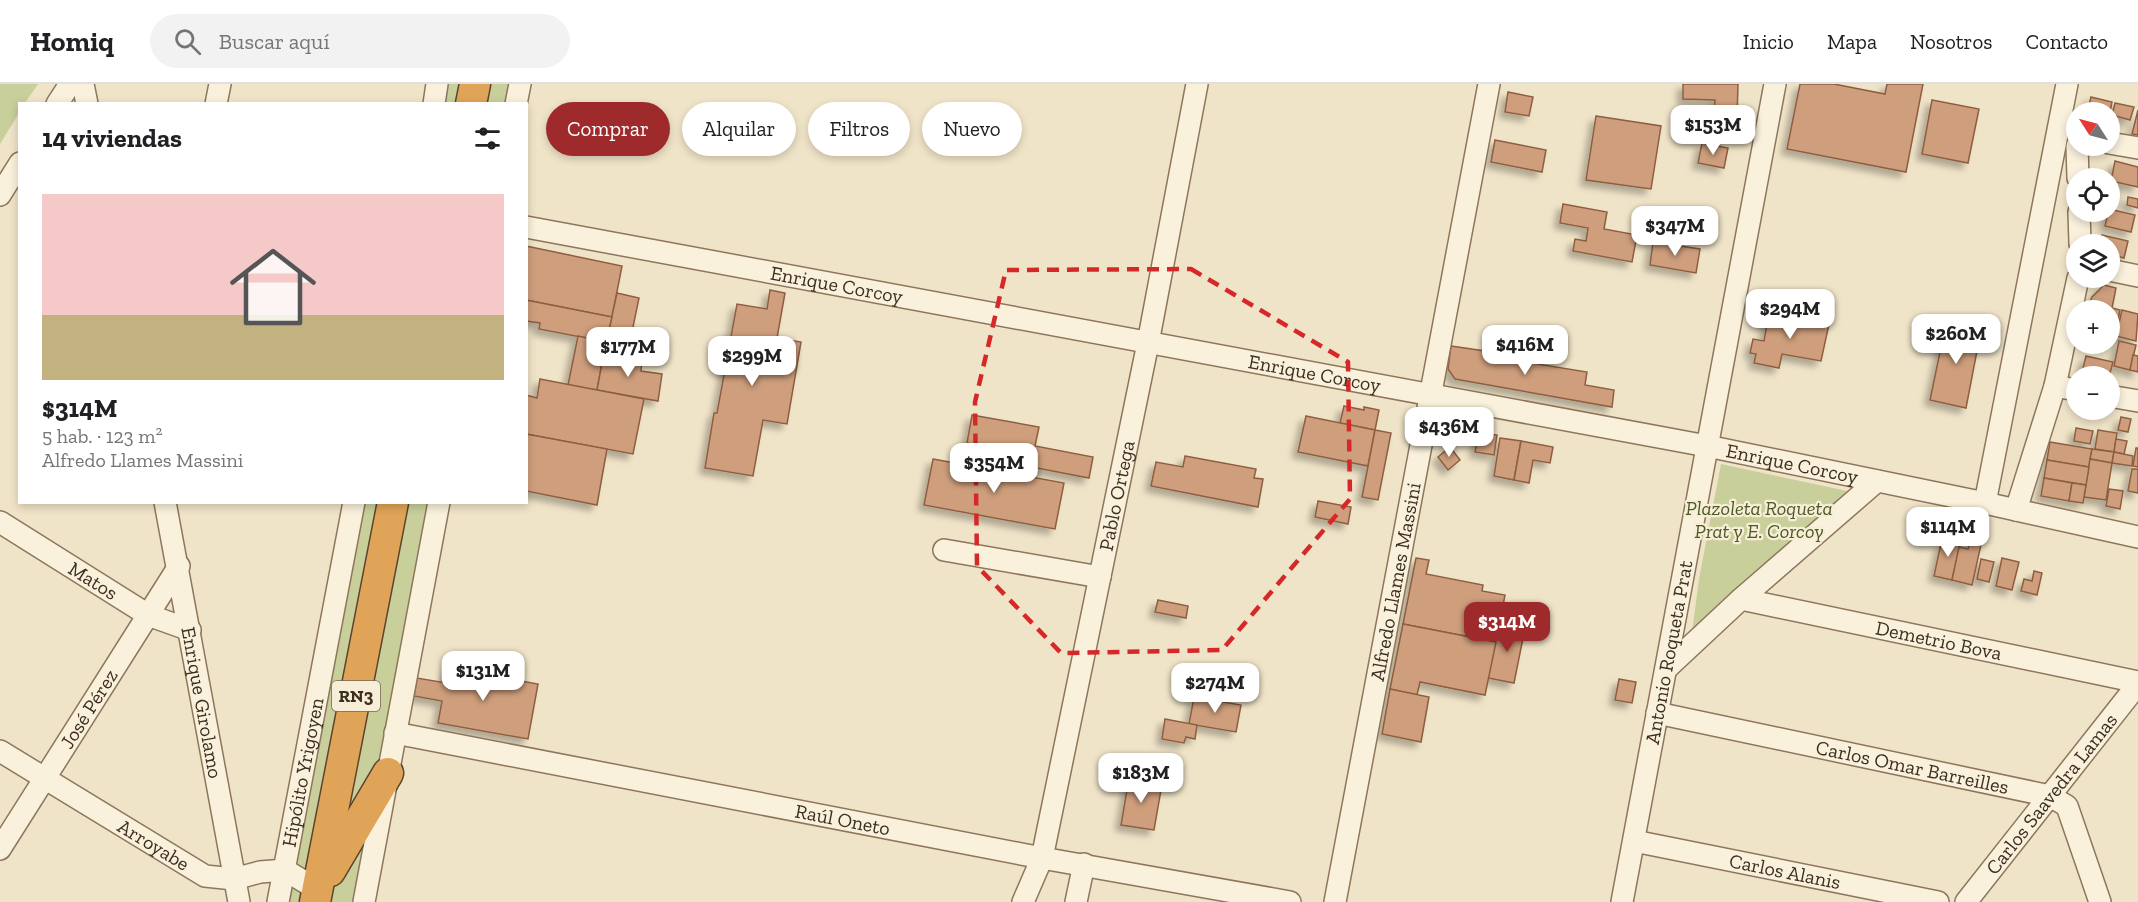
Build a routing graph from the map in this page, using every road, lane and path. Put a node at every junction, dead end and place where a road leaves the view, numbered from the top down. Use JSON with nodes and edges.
{"nodes":[{"id":1,"x":70,"y":84,"type":"edge"},
{"id":2,"x":83,"y":84,"type":"edge"},
{"id":3,"x":219,"y":84,"type":"edge"},
{"id":4,"x":437,"y":84,"type":"edge"},
{"id":5,"x":475,"y":84,"type":"edge"},
{"id":6,"x":520,"y":84,"type":"edge"},
{"id":7,"x":1197,"y":84,"type":"edge"},
{"id":8,"x":1489,"y":84,"type":"edge"},
{"id":9,"x":1775,"y":84,"type":"edge"},
{"id":10,"x":2067,"y":84,"type":"edge"},
{"id":11,"x":58,"y":102,"type":"edge"},
{"id":12,"x":87,"y":102,"type":"edge"},
{"id":13,"x":216,"y":102,"type":"edge"},
{"id":14,"x":434,"y":102,"type":"edge"},
{"id":15,"x":471,"y":102,"type":"edge"},
{"id":16,"x":516,"y":102,"type":"edge"},
{"id":17,"x":2067,"y":102,"type":"edge"},
{"id":18,"x":2066,"y":135,"type":"edge"},
{"id":19,"x":2120,"y":145,"type":"edge"},
{"id":20,"x":2138,"y":148,"type":"edge"},
{"id":21,"x":18,"y":166,"type":"edge"},
{"id":22,"x":0,"y":195,"type":"edge"},
{"id":23,"x":528,"y":227,"type":"edge"},
{"id":24,"x":2120,"y":272,"type":"edge"},
{"id":25,"x":2138,"y":276,"type":"edge"},
{"id":26,"x":2076,"y":288,"type":"edge"},
{"id":27,"x":1148,"y":343,"type":"junction"},
{"id":28,"x":2055,"y":386,"type":"junction"},
{"id":29,"x":2066,"y":388,"type":"edge"},
{"id":30,"x":1431,"y":396,"type":"junction"},
{"id":31,"x":2120,"y":398,"type":"edge"},
{"id":32,"x":2138,"y":401,"type":"edge"},
{"id":33,"x":1707,"y":446,"type":"junction"},
{"id":34,"x":1877,"y":481,"type":"junction"},
{"id":35,"x":1985,"y":503,"type":"junction"},
{"id":36,"x":165,"y":504,"type":"edge"},
{"id":37,"x":354,"y":504,"type":"edge"},
{"id":38,"x":393,"y":504,"type":"edge"},
{"id":39,"x":439,"y":504,"type":"edge"},
{"id":40,"x":2016,"y":510,"type":"junction"},
{"id":41,"x":0,"y":522,"type":"edge"},
{"id":42,"x":2138,"y":537,"type":"edge"},
{"id":43,"x":944,"y":550,"type":"dead end"},
{"id":44,"x":178,"y":566,"type":"junction"},
{"id":45,"x":1100,"y":577,"type":"junction"},
{"id":46,"x":1741,"y":599,"type":"junction"},
{"id":47,"x":148,"y":615,"type":"junction"},
{"id":48,"x":190,"y":630,"type":"junction"},
{"id":49,"x":1666,"y":669,"type":"junction"},
{"id":50,"x":2138,"y":683,"type":"edge"},
{"id":51,"x":1658,"y":713,"type":"junction"},
{"id":52,"x":395,"y":734,"type":"junction"},
{"id":53,"x":0,"y":751,"type":"edge"},
{"id":54,"x":388,"y":773,"type":"junction"},
{"id":55,"x":44,"y":779,"type":"junction"},
{"id":56,"x":2050,"y":796,"type":"junction"},
{"id":57,"x":1634,"y":841,"type":"junction"},
{"id":58,"x":0,"y":849,"type":"edge"},
{"id":59,"x":1042,"y":858,"type":"junction"},
{"id":60,"x":1083,"y":864,"type":"junction"},
{"id":61,"x":285,"y":870,"type":"junction"},
{"id":62,"x":234,"y":879,"type":"junction"},
{"id":63,"x":317,"y":898,"type":"edge"},
{"id":64,"x":239,"y":902,"type":"edge"},
{"id":65,"x":278,"y":902,"type":"edge"},
{"id":66,"x":364,"y":902,"type":"edge"},
{"id":67,"x":1023,"y":902,"type":"edge"},
{"id":68,"x":1076,"y":902,"type":"edge"},
{"id":69,"x":1290,"y":902,"type":"edge"},
{"id":70,"x":1335,"y":902,"type":"edge"},
{"id":71,"x":1622,"y":902,"type":"edge"},
{"id":72,"x":1938,"y":902,"type":"edge"},
{"id":73,"x":1966,"y":902,"type":"edge"},
{"id":74,"x":2100,"y":902,"type":"edge"}],
"edges":[{"from":1,"to":11,"type":"street"},
{"from":2,"to":12,"type":"street"},
{"from":3,"to":13,"type":"street"},
{"from":4,"to":14,"type":"street"},
{"from":5,"to":15,"type":"highway"},
{"from":6,"to":16,"type":"street"},
{"from":7,"to":27,"type":"street","name":"Pablo Ortega"},
{"from":8,"to":30,"type":"street","name":"Alfredo Llames Massini"},
{"from":9,"to":33,"type":"street","name":"Antonio Roqueta Prat"},
{"from":10,"to":17,"type":"street"},
{"from":18,"to":35,"type":"street"},
{"from":19,"to":20,"type":"street"},
{"from":21,"to":22,"type":"street"},
{"from":23,"to":27,"type":"street","name":"Enrique Corcoy"},
{"from":24,"to":25,"type":"street"},
{"from":26,"to":28,"type":"street"},
{"from":27,"to":30,"type":"street","name":"Enrique Corcoy"},
{"from":27,"to":45,"type":"street","name":"Pablo Ortega"},
{"from":28,"to":29,"type":"street"},
{"from":28,"to":40,"type":"street"},
{"from":30,"to":33,"type":"street","name":"Enrique Corcoy"},
{"from":30,"to":70,"type":"street","name":"Alfredo Llames Massini"},
{"from":31,"to":32,"type":"street"},
{"from":33,"to":34,"type":"street","name":"Enrique Corcoy"},
{"from":33,"to":49,"type":"street","name":"Antonio Roqueta Prat"},
{"from":34,"to":35,"type":"street","name":"Enrique Corcoy"},
{"from":34,"to":46,"type":"street"},
{"from":35,"to":40,"type":"street","name":"Enrique Corcoy"},
{"from":36,"to":44,"type":"street","name":"Enrique Girolamo"},
{"from":37,"to":61,"type":"street","name":"Hipólito Yrigoyen"},
{"from":38,"to":63,"type":"highway","number":"RN3"},
{"from":39,"to":52,"type":"street"},
{"from":40,"to":42,"type":"street","name":"Enrique Corcoy"},
{"from":41,"to":47,"type":"street","name":"Matos"},
{"from":43,"to":45,"type":"street"},
{"from":44,"to":47,"type":"street","name":"José Pérez"},
{"from":44,"to":48,"type":"street","name":"Enrique Girolamo"},
{"from":45,"to":59,"type":"street","name":"Pablo Ortega"},
{"from":46,"to":49,"type":"street"},
{"from":46,"to":50,"type":"street","name":"Demetrio Bova"},
{"from":47,"to":48,"type":"street","name":"Matos"},
{"from":47,"to":55,"type":"street","name":"José Pérez"},
{"from":48,"to":62,"type":"street","name":"Enrique Girolamo"},
{"from":49,"to":51,"type":"street","name":"Antonio Roqueta Prat"},
{"from":50,"to":56,"type":"street","name":"Carlos Saavedra Lamas"},
{"from":51,"to":56,"type":"street","name":"Carlos Omar Barreilles"},
{"from":51,"to":57,"type":"street","name":"Antonio Roqueta Prat"},
{"from":52,"to":54,"type":"street"},
{"from":52,"to":59,"type":"street","name":"Raúl Oneto"},
{"from":53,"to":55,"type":"street","name":"Arroyabe"},
{"from":54,"to":63,"type":"highway"},
{"from":54,"to":66,"type":"street"},
{"from":55,"to":58,"type":"street","name":"José Pérez"},
{"from":55,"to":62,"type":"street","name":"Arroyabe"},
{"from":56,"to":73,"type":"street","name":"Carlos Saavedra Lamas"},
{"from":56,"to":74,"type":"street"},
{"from":57,"to":71,"type":"street","name":"Antonio Roqueta Prat"},
{"from":57,"to":72,"type":"street","name":"Carlos Alanis"},
{"from":59,"to":60,"type":"street","name":"Raúl Oneto"},
{"from":59,"to":67,"type":"street","name":"Pablo Ortega"},
{"from":60,"to":68,"type":"street"},
{"from":60,"to":69,"type":"street","name":"Raúl Oneto"},
{"from":61,"to":62,"type":"street","name":"Arroyabe"},
{"from":61,"to":63,"type":"street"},
{"from":61,"to":65,"type":"street","name":"Hipólito Yrigoyen"},
{"from":62,"to":64,"type":"street","name":"Enrique Girolamo"}]}
